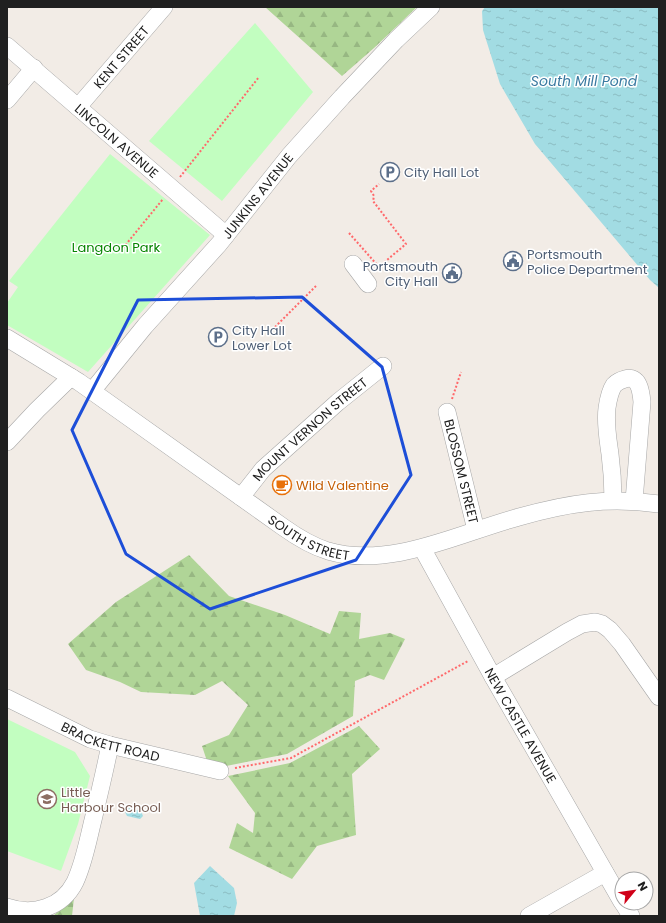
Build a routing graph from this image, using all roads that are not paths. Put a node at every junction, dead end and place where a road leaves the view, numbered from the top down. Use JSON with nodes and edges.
{"nodes":[{"id":1,"x":164,"y":7,"type":"edge"},
{"id":2,"x":431,"y":7,"type":"edge"},
{"id":3,"x":7,"y":46,"type":"edge"},
{"id":4,"x":34,"y":68,"type":"junction"},
{"id":5,"x":7,"y":100,"type":"edge"},
{"id":6,"x":78,"y":107,"type":"junction"},
{"id":7,"x":226,"y":235,"type":"junction"},
{"id":8,"x":353,"y":264,"type":"dead end"},
{"id":9,"x":368,"y":284,"type":"dead end"},
{"id":10,"x":7,"y":338,"type":"edge"},
{"id":11,"x":383,"y":366,"type":"dead end"},
{"id":12,"x":71,"y":377,"type":"junction"},
{"id":13,"x":92,"y":391,"type":"junction"},
{"id":14,"x":449,"y":406,"type":"road end"},
{"id":15,"x":7,"y":442,"type":"edge"},
{"id":16,"x":241,"y":497,"type":"junction"},
{"id":17,"x":613,"y":500,"type":"junction"},
{"id":18,"x":634,"y":501,"type":"junction"},
{"id":19,"x":659,"y":504,"type":"edge"},
{"id":20,"x":476,"y":530,"type":"junction"},
{"id":21,"x":422,"y":548,"type":"junction"},
{"id":22,"x":494,"y":677,"type":"junction"},
{"id":23,"x":659,"y":697,"type":"edge"},
{"id":24,"x":7,"y":698,"type":"edge"},
{"id":25,"x":110,"y":745,"type":"junction"},
{"id":26,"x":220,"y":771,"type":"road end"},
{"id":27,"x":605,"y":873,"type":"junction"},
{"id":28,"x":614,"y":888,"type":"edge"},
{"id":29,"x":7,"y":908,"type":"edge"},
{"id":30,"x":529,"y":916,"type":"edge"}],
"edges":[{"from":1,"to":6,"type":"street","name":"KENT STREET"},
{"from":2,"to":7,"type":"street","name":"JUNKINS AVENUE"},
{"from":3,"to":4,"type":"street","name":"LINCOLN AVENUE"},
{"from":4,"to":5,"type":"street"},
{"from":4,"to":6,"type":"street","name":"LINCOLN AVENUE"},
{"from":6,"to":7,"type":"street","name":"LINCOLN AVENUE"},
{"from":7,"to":13,"type":"street","name":"JUNKINS AVENUE"},
{"from":8,"to":9,"type":"street"},
{"from":10,"to":12,"type":"street","name":"SOUTH STREET"},
{"from":11,"to":16,"type":"street","name":"MOUNT VERNON STREET"},
{"from":12,"to":13,"type":"street","name":"SOUTH STREET"},
{"from":12,"to":15,"type":"street"},
{"from":13,"to":16,"type":"street","name":"SOUTH STREET"},
{"from":14,"to":20,"type":"street","name":"BLOSSOM STREET"},
{"from":16,"to":21,"type":"street","name":"SOUTH STREET"},
{"from":17,"to":18,"type":"street","name":"SOUTH STREET"},
{"from":17,"to":18,"type":"street"},
{"from":17,"to":20,"type":"street","name":"SOUTH STREET"},
{"from":18,"to":19,"type":"street","name":"SOUTH STREET"},
{"from":20,"to":21,"type":"street","name":"SOUTH STREET"},
{"from":21,"to":22,"type":"street","name":"NEW CASTLE AVENUE"},
{"from":22,"to":23,"type":"street"},
{"from":22,"to":27,"type":"street","name":"NEW CASTLE AVENUE"},
{"from":24,"to":25,"type":"street","name":"BRACKETT ROAD"},
{"from":25,"to":26,"type":"street","name":"BRACKETT ROAD"},
{"from":25,"to":29,"type":"street"},
{"from":27,"to":28,"type":"street","name":"NEW CASTLE AVENUE"},
{"from":27,"to":30,"type":"street"}]}
